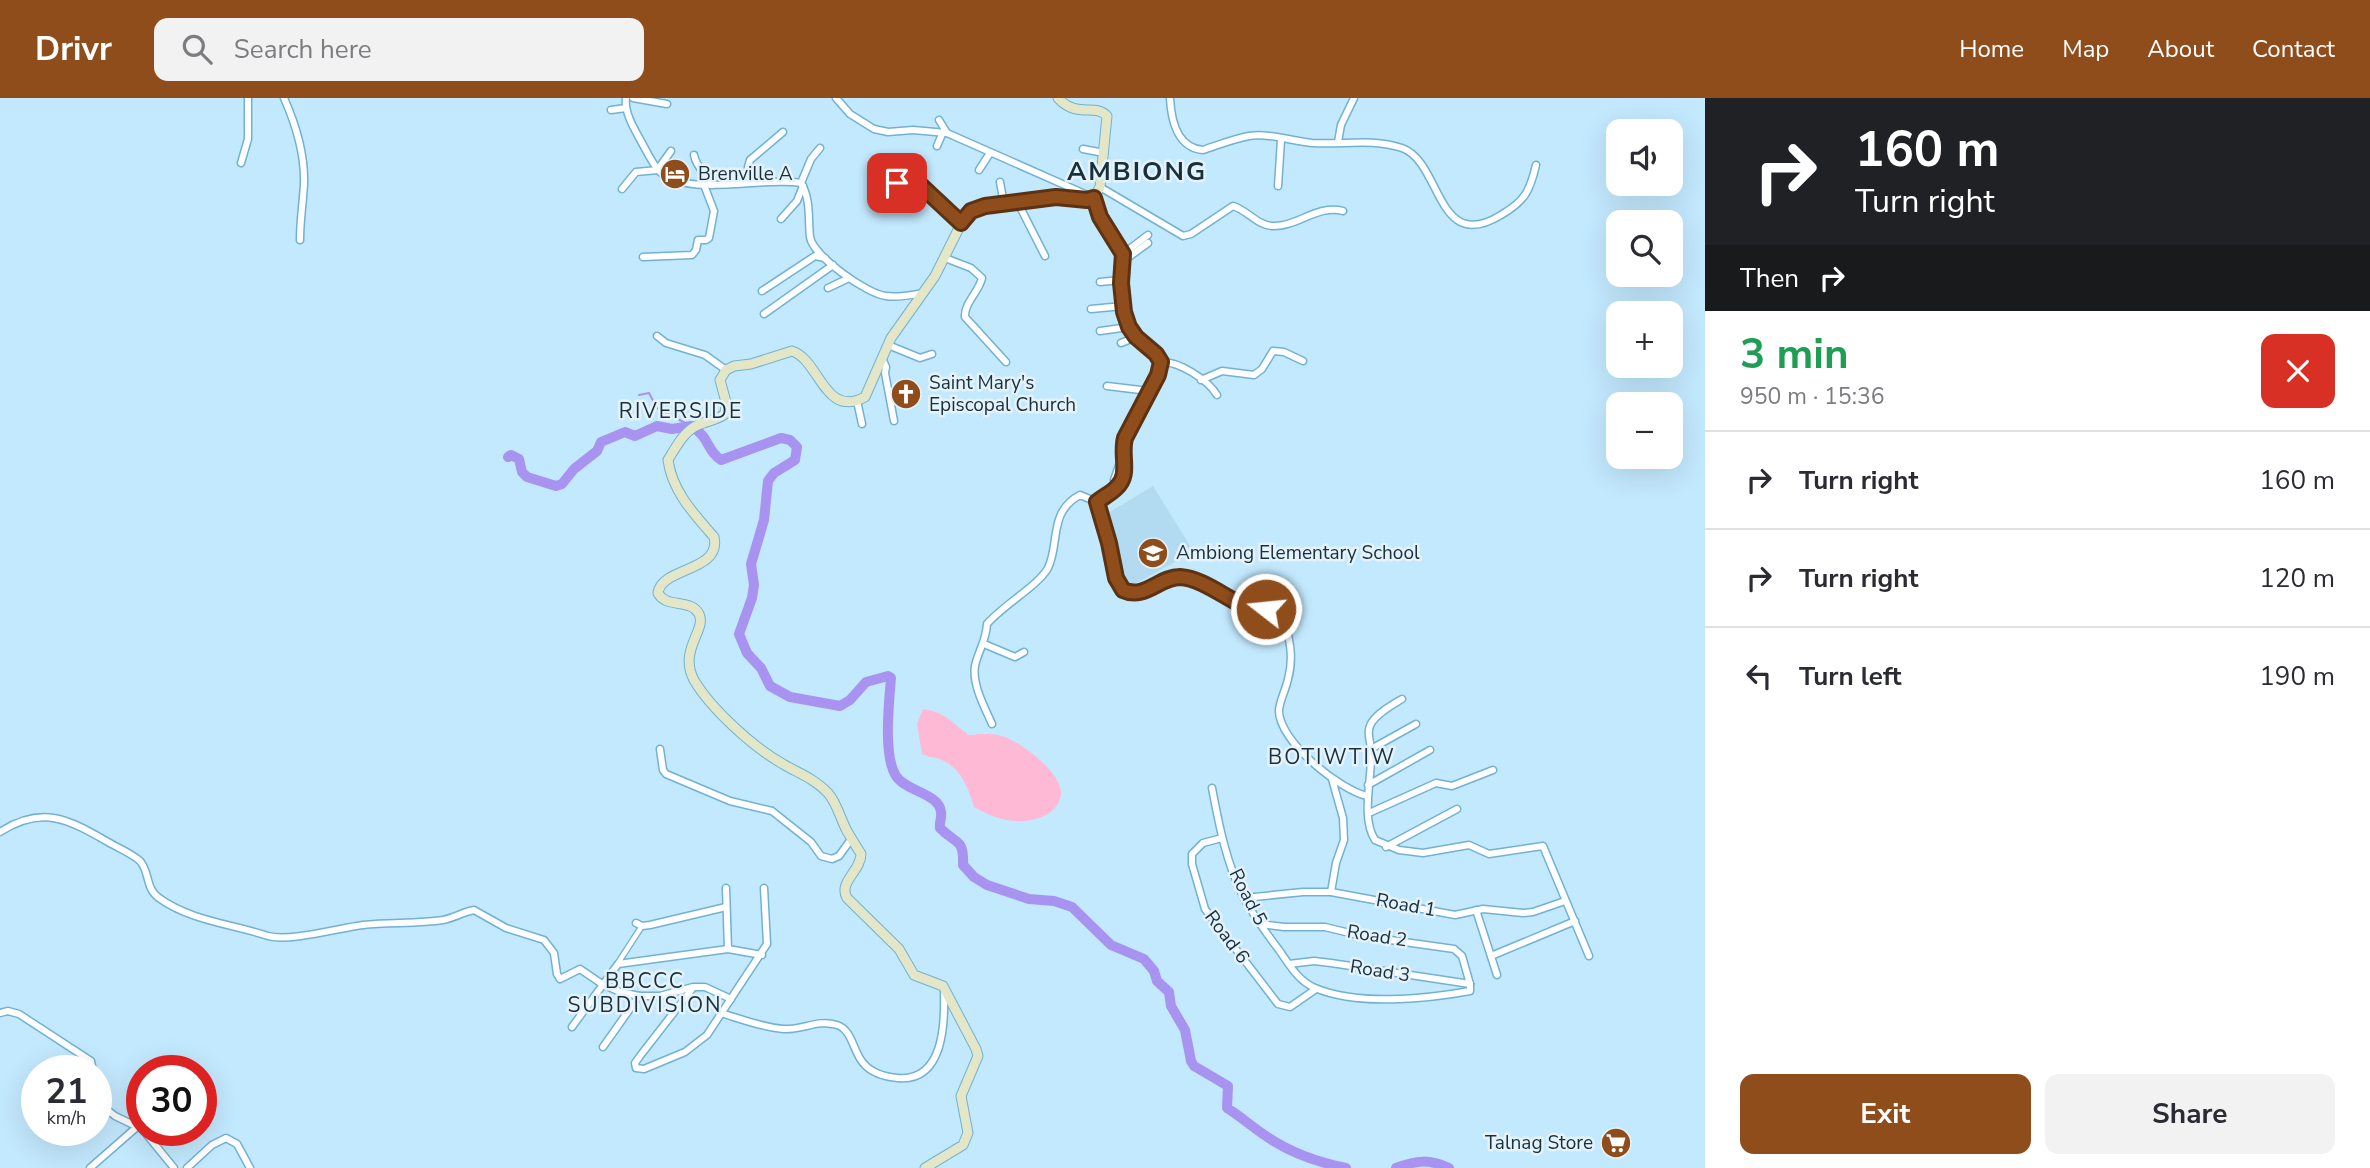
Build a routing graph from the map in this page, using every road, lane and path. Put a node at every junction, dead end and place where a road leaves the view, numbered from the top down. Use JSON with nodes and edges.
{"nodes":[{"id":1,"x":248,"y":98,"type":"edge"},
{"id":2,"x":284,"y":98,"type":"edge"},
{"id":3,"x":626,"y":98,"type":"edge"},
{"id":4,"x":634,"y":98,"type":"edge"},
{"id":5,"x":836,"y":98,"type":"edge"},
{"id":6,"x":1058,"y":98,"type":"edge"},
{"id":7,"x":1170,"y":98,"type":"edge"},
{"id":8,"x":1354,"y":98,"type":"edge"},
{"id":9,"x":667,"y":104,"type":"dead end"},
{"id":10,"x":626,"y":108,"type":"junction"},
{"id":11,"x":611,"y":110,"type":"dead end"},
{"id":12,"x":939,"y":120,"type":"dead end"},
{"id":13,"x":783,"y":132,"type":"dead end"},
{"id":14,"x":945,"y":132,"type":"junction"},
{"id":15,"x":1281,"y":140,"type":"junction"},
{"id":16,"x":1338,"y":142,"type":"junction"},
{"id":17,"x":973,"y":145,"type":"junction"},
{"id":18,"x":937,"y":146,"type":"dead end"},
{"id":19,"x":820,"y":148,"type":"dead end"},
{"id":20,"x":1083,"y":149,"type":"dead end"},
{"id":21,"x":671,"y":151,"type":"dead end"},
{"id":22,"x":990,"y":153,"type":"junction"},
{"id":23,"x":1104,"y":153,"type":"junction"},
{"id":24,"x":967,"y":154,"type":"dead end"},
{"id":25,"x":694,"y":155,"type":"dead end"},
{"id":26,"x":241,"y":163,"type":"dead end"},
{"id":27,"x":1536,"y":165,"type":"dead end"},
{"id":28,"x":658,"y":169,"type":"junction"},
{"id":29,"x":979,"y":170,"type":"dead end"},
{"id":30,"x":754,"y":181,"type":"junction"},
{"id":31,"x":1000,"y":182,"type":"dead end"},
{"id":32,"x":704,"y":185,"type":"junction"},
{"id":33,"x":712,"y":185,"type":"junction"},
{"id":34,"x":802,"y":185,"type":"junction"},
{"id":35,"x":1278,"y":186,"type":"dead end"},
{"id":36,"x":1100,"y":187,"type":"junction"},
{"id":37,"x":622,"y":189,"type":"dead end"},
{"id":38,"x":887,"y":198,"type":"dead end"},
{"id":39,"x":1094,"y":198,"type":"junction"},
{"id":40,"x":1018,"y":203,"type":"junction"},
{"id":41,"x":1004,"y":204,"type":"junction"},
{"id":42,"x":1343,"y":211,"type":"dead end"},
{"id":43,"x":781,"y":219,"type":"dead end"},
{"id":44,"x":961,"y":223,"type":"junction"},
{"id":45,"x":1148,"y":239,"type":"dead end"},
{"id":46,"x":300,"y":240,"type":"dead end"},
{"id":47,"x":1045,"y":256,"type":"dead end"},
{"id":48,"x":643,"y":257,"type":"dead end"},
{"id":49,"x":945,"y":258,"type":"junction"},
{"id":50,"x":1122,"y":258,"type":"junction"},
{"id":51,"x":827,"y":259,"type":"junction"},
{"id":52,"x":833,"y":265,"type":"junction"},
{"id":53,"x":849,"y":278,"type":"junction"},
{"id":54,"x":1120,"y":281,"type":"junction"},
{"id":55,"x":1100,"y":282,"type":"dead end"},
{"id":56,"x":828,"y":288,"type":"dead end"},
{"id":57,"x":762,"y":291,"type":"dead end"},
{"id":58,"x":924,"y":293,"type":"junction"},
{"id":59,"x":1123,"y":306,"type":"junction"},
{"id":60,"x":1091,"y":309,"type":"dead end"},
{"id":61,"x":764,"y":314,"type":"dead end"},
{"id":62,"x":1129,"y":327,"type":"junction"},
{"id":63,"x":1100,"y":331,"type":"dead end"},
{"id":64,"x":657,"y":336,"type":"dead end"},
{"id":65,"x":1136,"y":337,"type":"junction"},
{"id":66,"x":1121,"y":343,"type":"dead end"},
{"id":67,"x":887,"y":345,"type":"junction"},
{"id":68,"x":932,"y":354,"type":"dead end"},
{"id":69,"x":882,"y":358,"type":"junction"},
{"id":70,"x":1303,"y":361,"type":"dead end"},
{"id":71,"x":1006,"y":362,"type":"dead end"},
{"id":72,"x":1161,"y":362,"type":"junction"},
{"id":73,"x":726,"y":370,"type":"junction"},
{"id":74,"x":1200,"y":380,"type":"junction"},
{"id":75,"x":1107,"y":386,"type":"dead end"},
{"id":76,"x":1149,"y":391,"type":"junction"},
{"id":77,"x":1217,"y":395,"type":"dead end"},
{"id":78,"x":857,"y":401,"type":"junction"},
{"id":79,"x":894,"y":421,"type":"dead end"},
{"id":80,"x":862,"y":424,"type":"dead end"},
{"id":81,"x":1122,"y":456,"type":"junction"},
{"id":82,"x":1114,"y":480,"type":"dead end"},
{"id":83,"x":1097,"y":502,"type":"junction"},
{"id":84,"x":984,"y":644,"type":"junction"},
{"id":85,"x":1024,"y":652,"type":"dead end"},
{"id":86,"x":1402,"y":699,"type":"dead end"},
{"id":87,"x":992,"y":724,"type":"dead end"},
{"id":88,"x":1416,"y":724,"type":"dead end"},
{"id":89,"x":660,"y":748,"type":"dead end"},
{"id":90,"x":1371,"y":749,"type":"junction"},
{"id":91,"x":1430,"y":750,"type":"dead end"},
{"id":92,"x":1493,"y":770,"type":"dead end"},
{"id":93,"x":1332,"y":779,"type":"junction"},
{"id":94,"x":1368,"y":785,"type":"junction"},
{"id":95,"x":1212,"y":788,"type":"dead end"},
{"id":96,"x":1367,"y":796,"type":"junction"},
{"id":97,"x":1457,"y":809,"type":"dead end"},
{"id":98,"x":1369,"y":813,"type":"junction"},
{"id":99,"x":0,"y":832,"type":"edge"},
{"id":100,"x":852,"y":838,"type":"junction"},
{"id":101,"x":1222,"y":838,"type":"junction"},
{"id":102,"x":1386,"y":846,"type":"junction"},
{"id":103,"x":726,"y":888,"type":"dead end"},
{"id":104,"x":764,"y":888,"type":"dead end"},
{"id":105,"x":1331,"y":892,"type":"junction"},
{"id":106,"x":1244,"y":898,"type":"junction"},
{"id":107,"x":1565,"y":901,"type":"junction"},
{"id":108,"x":726,"y":907,"type":"junction"},
{"id":109,"x":1476,"y":909,"type":"junction"},
{"id":110,"x":1575,"y":921,"type":"junction"},
{"id":111,"x":1260,"y":923,"type":"junction"},
{"id":112,"x":639,"y":925,"type":"joint"},
{"id":113,"x":728,"y":949,"type":"junction"},
{"id":114,"x":762,"y":955,"type":"junction"},
{"id":115,"x":1491,"y":956,"type":"junction"},
{"id":116,"x":1589,"y":956,"type":"dead end"},
{"id":117,"x":618,"y":964,"type":"junction"},
{"id":118,"x":1289,"y":964,"type":"junction"},
{"id":119,"x":1497,"y":975,"type":"dead end"},
{"id":120,"x":602,"y":984,"type":"junction"},
{"id":121,"x":1470,"y":984,"type":"junction"},
{"id":122,"x":943,"y":986,"type":"junction"},
{"id":123,"x":693,"y":987,"type":"junction"},
{"id":124,"x":1316,"y":989,"type":"junction"},
{"id":125,"x":639,"y":996,"type":"junction"},
{"id":126,"x":731,"y":999,"type":"junction"},
{"id":127,"x":0,"y":1013,"type":"edge"},
{"id":128,"x":721,"y":1013,"type":"junction"},
{"id":129,"x":572,"y":1027,"type":"dead end"},
{"id":130,"x":603,"y":1046,"type":"dead end"},
{"id":131,"x":82,"y":1055,"type":"edge"},
{"id":132,"x":126,"y":1140,"type":"edge"},
{"id":133,"x":158,"y":1146,"type":"edge"},
{"id":134,"x":90,"y":1168,"type":"edge"},
{"id":135,"x":174,"y":1168,"type":"edge"},
{"id":136,"x":187,"y":1168,"type":"edge"},
{"id":137,"x":250,"y":1168,"type":"edge"},
{"id":138,"x":925,"y":1168,"type":"edge"}],
"edges":[{"from":1,"to":26,"type":"street"},
{"from":2,"to":46,"type":"street"},
{"from":3,"to":10,"type":"street"},
{"from":4,"to":9,"type":"street"},
{"from":5,"to":14,"type":"street"},
{"from":6,"to":23,"type":"main road"},
{"from":7,"to":15,"type":"street"},
{"from":8,"to":16,"type":"street"},
{"from":10,"to":11,"type":"street"},
{"from":10,"to":28,"type":"street"},
{"from":12,"to":14,"type":"street"},
{"from":13,"to":30,"type":"street"},
{"from":14,"to":17,"type":"street"},
{"from":14,"to":18,"type":"street"},
{"from":15,"to":16,"type":"street"},
{"from":15,"to":35,"type":"street"},
{"from":16,"to":27,"type":"street"},
{"from":17,"to":22,"type":"street"},
{"from":17,"to":24,"type":"street"},
{"from":19,"to":34,"type":"street"},
{"from":20,"to":23,"type":"street"},
{"from":21,"to":28,"type":"street"},
{"from":22,"to":29,"type":"street"},
{"from":22,"to":39,"type":"street"},
{"from":23,"to":36,"type":"main road"},
{"from":25,"to":33,"type":"street"},
{"from":28,"to":32,"type":"street"},
{"from":28,"to":37,"type":"street"},
{"from":30,"to":33,"type":"street"},
{"from":30,"to":34,"type":"street"},
{"from":31,"to":41,"type":"street"},
{"from":32,"to":33,"type":"street"},
{"from":32,"to":48,"type":"street"},
{"from":34,"to":43,"type":"street"},
{"from":34,"to":51,"type":"street"},
{"from":36,"to":39,"type":"main road"},
{"from":36,"to":42,"type":"street"},
{"from":38,"to":44,"type":"street"},
{"from":39,"to":40,"type":"main road"},
{"from":39,"to":50,"type":"street"},
{"from":40,"to":41,"type":"main road"},
{"from":40,"to":47,"type":"street"},
{"from":41,"to":44,"type":"main road"},
{"from":44,"to":49,"type":"main road"},
{"from":45,"to":50,"type":"street"},
{"from":49,"to":58,"type":"main road"},
{"from":49,"to":71,"type":"street"},
{"from":50,"to":54,"type":"street"},
{"from":51,"to":52,"type":"street"},
{"from":51,"to":57,"type":"street"},
{"from":52,"to":53,"type":"street"},
{"from":52,"to":61,"type":"street"},
{"from":53,"to":56,"type":"street"},
{"from":53,"to":58,"type":"street"},
{"from":54,"to":55,"type":"street"},
{"from":54,"to":59,"type":"street"},
{"from":58,"to":67,"type":"main road"},
{"from":59,"to":60,"type":"street"},
{"from":59,"to":62,"type":"street"},
{"from":62,"to":63,"type":"street"},
{"from":62,"to":65,"type":"street"},
{"from":64,"to":73,"type":"street"},
{"from":65,"to":66,"type":"street"},
{"from":65,"to":72,"type":"street"},
{"from":67,"to":68,"type":"street"},
{"from":67,"to":69,"type":"main road"},
{"from":69,"to":78,"type":"main road"},
{"from":69,"to":79,"type":"street"},
{"from":70,"to":74,"type":"street"},
{"from":72,"to":74,"type":"street"},
{"from":72,"to":76,"type":"street"},
{"from":73,"to":78,"type":"main road"},
{"from":73,"to":100,"type":"main road"},
{"from":74,"to":77,"type":"street"},
{"from":75,"to":76,"type":"street"},
{"from":76,"to":81,"type":"street"},
{"from":78,"to":80,"type":"street"},
{"from":81,"to":82,"type":"street"},
{"from":81,"to":83,"type":"street"},
{"from":83,"to":84,"type":"street"},
{"from":83,"to":93,"type":"street"},
{"from":84,"to":85,"type":"street"},
{"from":84,"to":87,"type":"street"},
{"from":86,"to":90,"type":"street"},
{"from":88,"to":90,"type":"street"},
{"from":89,"to":100,"type":"street"},
{"from":90,"to":94,"type":"street"},
{"from":91,"to":94,"type":"street"},
{"from":92,"to":98,"type":"street"},
{"from":93,"to":96,"type":"street"},
{"from":93,"to":105,"type":"street"},
{"from":94,"to":96,"type":"street"},
{"from":95,"to":101,"type":"street","name":"Road 5"},
{"from":96,"to":98,"type":"street"},
{"from":97,"to":102,"type":"street"},
{"from":98,"to":102,"type":"street"},
{"from":99,"to":120,"type":"street"},
{"from":100,"to":122,"type":"main road"},
{"from":101,"to":106,"type":"street","name":"Road 5"},
{"from":101,"to":124,"type":"street","name":"Road 6"},
{"from":102,"to":107,"type":"street"},
{"from":103,"to":108,"type":"street"},
{"from":104,"to":114,"type":"street"},
{"from":105,"to":106,"type":"street","name":"Road 1"},
{"from":105,"to":109,"type":"street","name":"Road 1"},
{"from":106,"to":111,"type":"street","name":"Road 5"},
{"from":107,"to":109,"type":"street","name":"Road 1"},
{"from":107,"to":110,"type":"street"},
{"from":108,"to":112,"type":"street"},
{"from":108,"to":113,"type":"street"},
{"from":109,"to":115,"type":"street"},
{"from":110,"to":115,"type":"street"},
{"from":110,"to":116,"type":"street"},
{"from":111,"to":118,"type":"street","name":"Road 5"},
{"from":111,"to":121,"type":"street","name":"Road 2"},
{"from":112,"to":117,"type":"street"},
{"from":113,"to":114,"type":"street"},
{"from":113,"to":117,"type":"street"},
{"from":114,"to":126,"type":"street"},
{"from":115,"to":119,"type":"street"},
{"from":117,"to":120,"type":"street"},
{"from":118,"to":121,"type":"street","name":"Road 3"},
{"from":118,"to":124,"type":"street","name":"Road 5"},
{"from":120,"to":125,"type":"street"},
{"from":120,"to":129,"type":"street"},
{"from":121,"to":124,"type":"street"},
{"from":122,"to":128,"type":"street"},
{"from":122,"to":138,"type":"main road"},
{"from":123,"to":125,"type":"street"},
{"from":123,"to":126,"type":"street"},
{"from":123,"to":128,"type":"street"},
{"from":125,"to":130,"type":"street"},
{"from":126,"to":128,"type":"street"},
{"from":127,"to":131,"type":"street"},
{"from":132,"to":134,"type":"street"},
{"from":133,"to":135,"type":"street"},
{"from":136,"to":137,"type":"street"}]}
